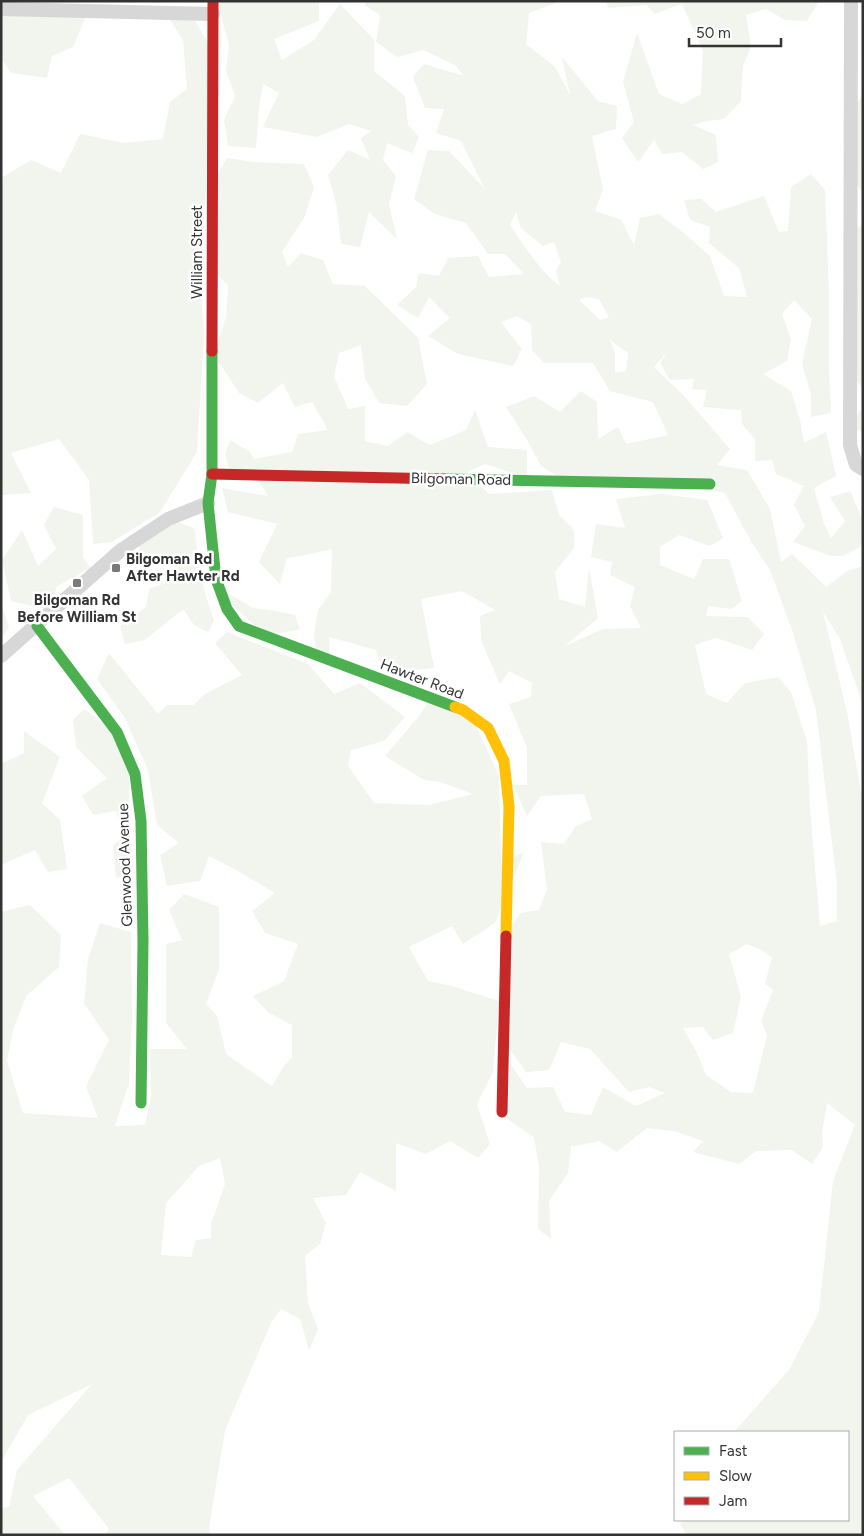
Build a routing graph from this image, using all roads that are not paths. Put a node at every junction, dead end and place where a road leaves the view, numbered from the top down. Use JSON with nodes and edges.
{"nodes":[{"id":1,"x":851,"y":1,"type":"edge"},
{"id":2,"x":213,"y":8,"type":"edge"},
{"id":3,"x":1,"y":9,"type":"edge"},
{"id":4,"x":863,"y":469,"type":"edge"},
{"id":5,"x":212,"y":474,"type":"junction"},
{"id":6,"x":710,"y":484,"type":"dead end"},
{"id":7,"x":208,"y":503,"type":"junction"},
{"id":8,"x":37,"y":626,"type":"junction"},
{"id":9,"x":1,"y":656,"type":"edge"},
{"id":10,"x":141,"y":1103,"type":"dead end"},
{"id":11,"x":502,"y":1112,"type":"dead end"}],
"edges":[{"from":1,"to":4,"type":"street"},
{"from":2,"to":3,"type":"street"},
{"from":2,"to":5,"type":"street","name":"William Street"},
{"from":5,"to":6,"type":"street","name":"Bilgoman Road"},
{"from":5,"to":7,"type":"street","name":"William Street"},
{"from":7,"to":8,"type":"street"},
{"from":7,"to":11,"type":"street","name":"Hawter Road"},
{"from":8,"to":9,"type":"street"},
{"from":8,"to":10,"type":"street","name":"Glenwood Avenue"}]}
